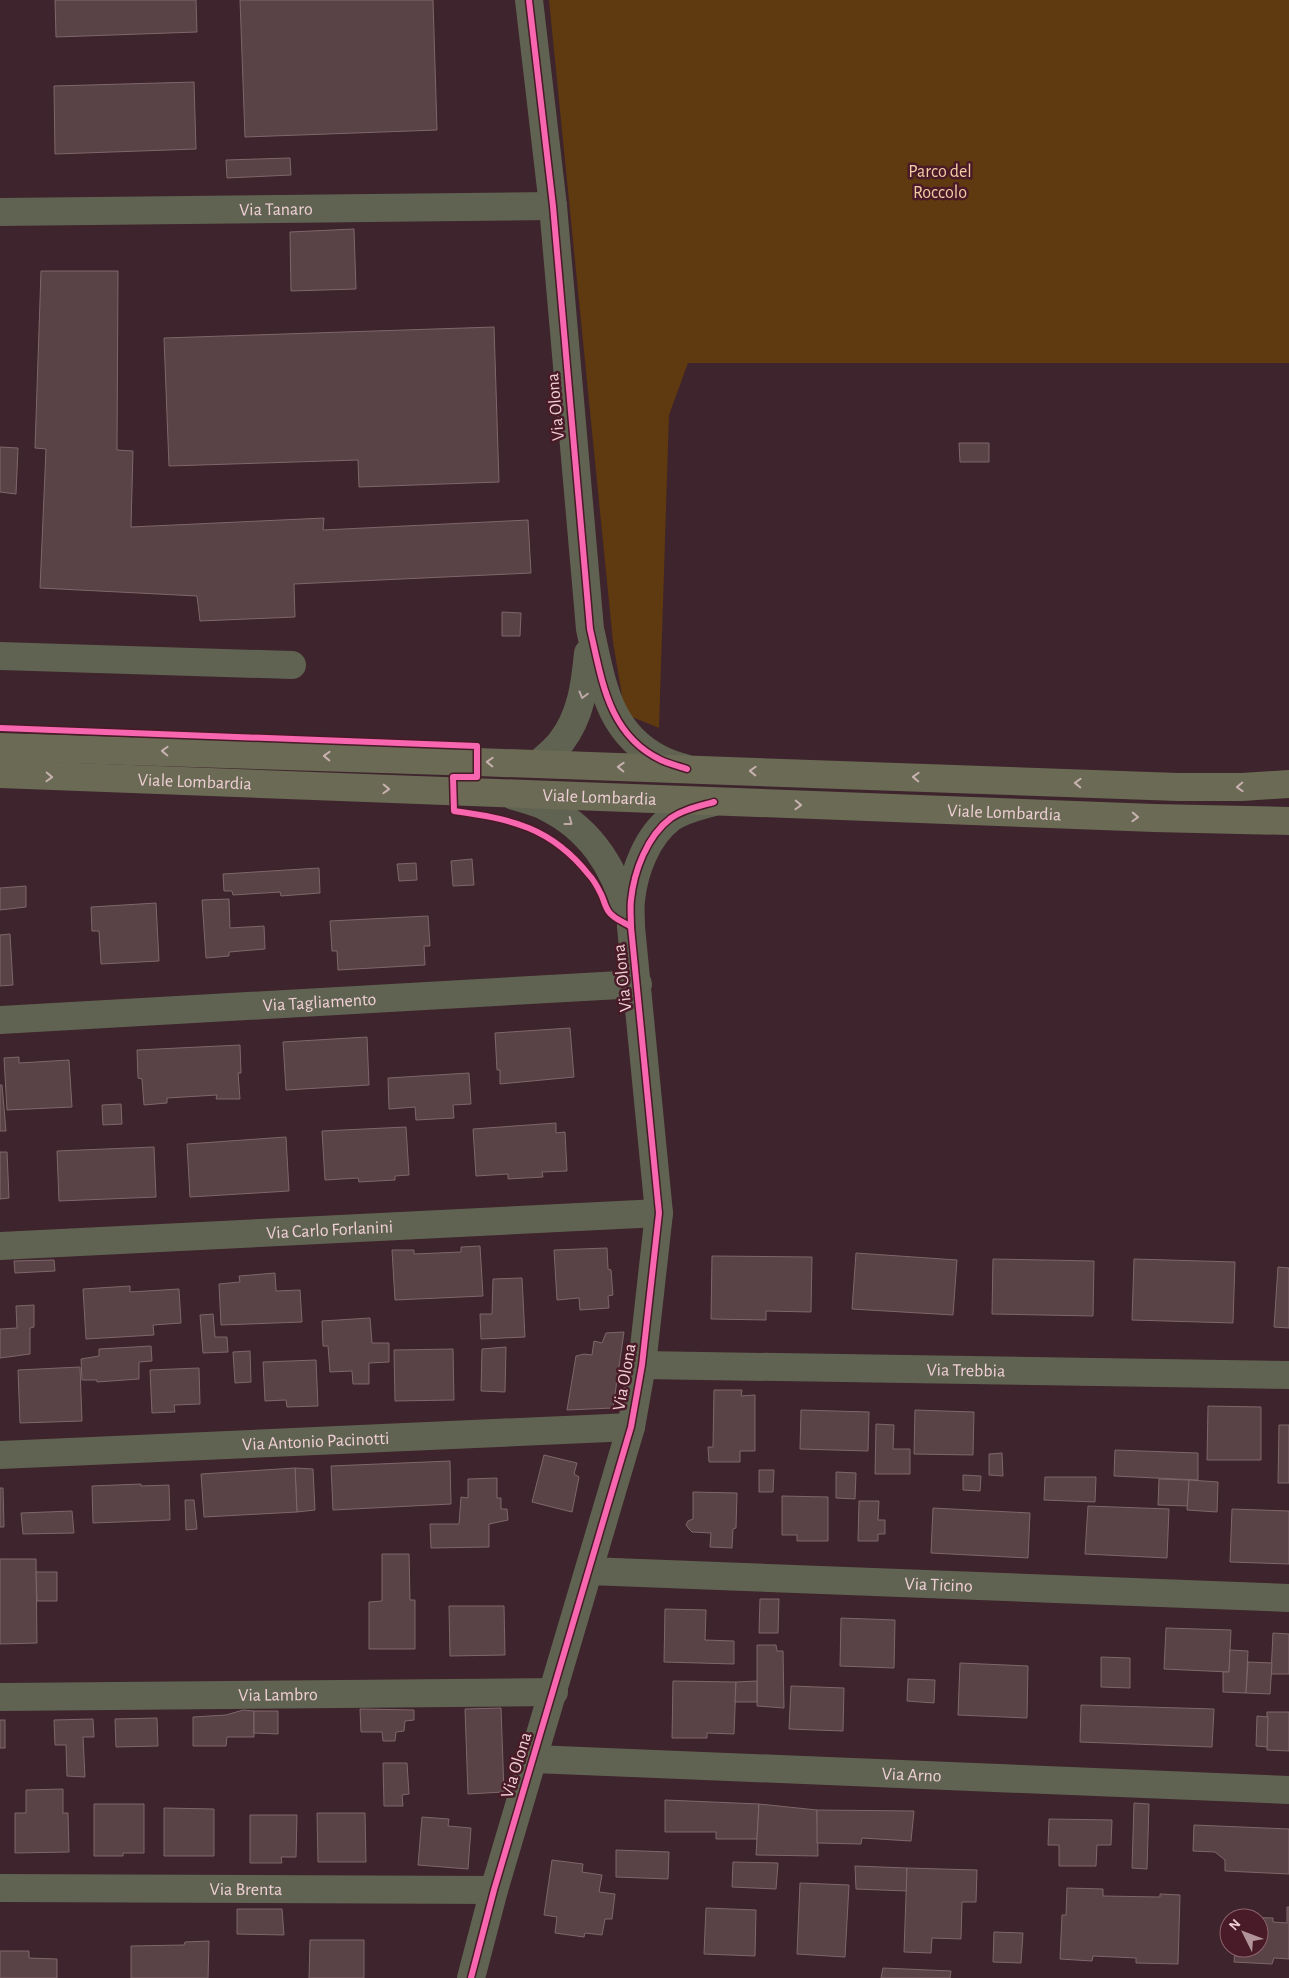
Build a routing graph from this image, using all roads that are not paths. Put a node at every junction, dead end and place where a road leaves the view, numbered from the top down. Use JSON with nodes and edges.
{"nodes":[{"id":1,"x":529,"y":0,"type":"edge"},
{"id":2,"x":552,"y":206,"type":"junction"},
{"id":3,"x":0,"y":212,"type":"edge"},
{"id":4,"x":590,"y":629,"type":"junction"},
{"id":5,"x":0,"y":656,"type":"edge"},
{"id":6,"x":292,"y":665,"type":"dead end"},
{"id":7,"x":0,"y":747,"type":"edge"},
{"id":8,"x":538,"y":764,"type":"junction"},
{"id":9,"x":687,"y":769,"type":"junction"},
{"id":10,"x":0,"y":774,"type":"edge"},
{"id":11,"x":1289,"y":784,"type":"edge"},
{"id":12,"x":509,"y":794,"type":"junction"},
{"id":13,"x":714,"y":802,"type":"junction"},
{"id":14,"x":1289,"y":821,"type":"edge"},
{"id":15,"x":631,"y":927,"type":"junction"},
{"id":16,"x":638,"y":984,"type":"junction"},
{"id":17,"x":0,"y":1020,"type":"edge"},
{"id":18,"x":659,"y":1213,"type":"junction"},
{"id":19,"x":0,"y":1246,"type":"edge"},
{"id":20,"x":642,"y":1365,"type":"junction"},
{"id":21,"x":1289,"y":1375,"type":"edge"},
{"id":22,"x":631,"y":1427,"type":"junction"},
{"id":23,"x":0,"y":1455,"type":"edge"},
{"id":24,"x":589,"y":1571,"type":"junction"},
{"id":25,"x":1289,"y":1598,"type":"edge"},
{"id":26,"x":554,"y":1692,"type":"junction"},
{"id":27,"x":0,"y":1697,"type":"edge"},
{"id":28,"x":534,"y":1759,"type":"junction"},
{"id":29,"x":1289,"y":1790,"type":"edge"},
{"id":30,"x":0,"y":1888,"type":"edge"},
{"id":31,"x":494,"y":1890,"type":"junction"},
{"id":32,"x":471,"y":1978,"type":"edge"}],
"edges":[{"from":1,"to":2,"type":"street","name":"Via Olona"},
{"from":2,"to":3,"type":"street","name":"Via Tanaro"},
{"from":2,"to":4,"type":"street","name":"Via Olona"},
{"from":4,"to":8,"type":"street","name":"Via Olona","one_way":true},
{"from":4,"to":9,"type":"street","name":"Via Olona"},
{"from":5,"to":6,"type":"street"},
{"from":8,"to":7,"type":"main road","name":"Viale Lombardia","one_way":true},
{"from":9,"to":8,"type":"main road","name":"Viale Lombardia","one_way":true},
{"from":11,"to":9,"type":"main road","name":"Viale Lombardia","one_way":true},
{"from":10,"to":12,"type":"main road","name":"Viale Lombardia","one_way":true},
{"from":12,"to":13,"type":"main road","name":"Viale Lombardia"},
{"from":12,"to":15,"type":"street","name":"Via Olona","one_way":true},
{"from":13,"to":14,"type":"main road","name":"Viale Lombardia","one_way":true},
{"from":13,"to":15,"type":"street","name":"Via Olona"},
{"from":15,"to":16,"type":"street","name":"Via Olona"},
{"from":16,"to":17,"type":"street","name":"Via Tagliamento"},
{"from":16,"to":18,"type":"street","name":"Via Olona"},
{"from":18,"to":19,"type":"street","name":"Via Carlo Forlanini"},
{"from":18,"to":20,"type":"street","name":"Via Olona"},
{"from":20,"to":21,"type":"street","name":"Via Trebbia"},
{"from":20,"to":22,"type":"street","name":"Via Olona"},
{"from":22,"to":23,"type":"street","name":"Via Antonio Pacinotti"},
{"from":22,"to":24,"type":"street","name":"Via Olona"},
{"from":24,"to":25,"type":"street","name":"Via Ticino"},
{"from":24,"to":26,"type":"street","name":"Via Olona"},
{"from":26,"to":27,"type":"street","name":"Via Lambro"},
{"from":26,"to":28,"type":"street","name":"Via Olona"},
{"from":28,"to":29,"type":"street","name":"Via Arno"},
{"from":28,"to":31,"type":"street","name":"Via Olona"},
{"from":30,"to":31,"type":"street","name":"Via Brenta"},
{"from":31,"to":32,"type":"street","name":"Via Olona"}]}
